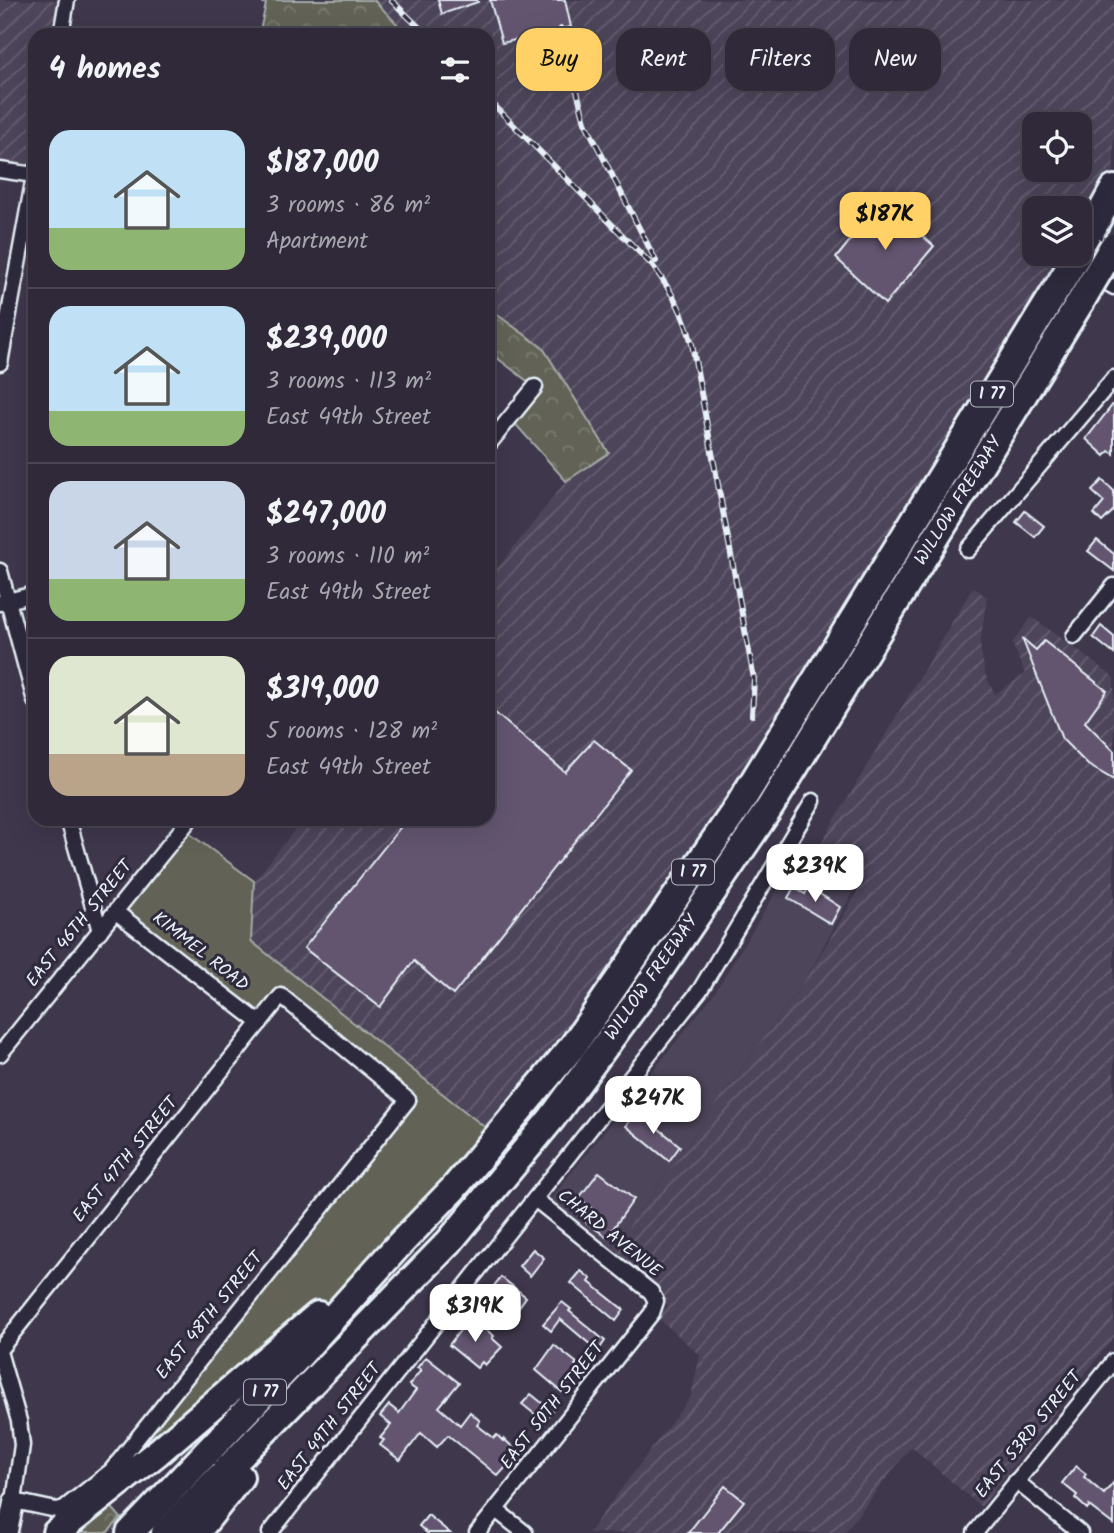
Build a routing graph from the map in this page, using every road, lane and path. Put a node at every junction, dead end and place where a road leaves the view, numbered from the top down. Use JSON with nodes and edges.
{"nodes":[{"id":1,"x":67,"y":0,"type":"edge"},
{"id":2,"x":62,"y":28,"type":"edge"},
{"id":3,"x":0,"y":170,"type":"edge"},
{"id":4,"x":28,"y":172,"type":"edge"},
{"id":5,"x":1114,"y":189,"type":"edge"},
{"id":6,"x":28,"y":211,"type":"edge"},
{"id":7,"x":1092,"y":229,"type":"edge"},
{"id":8,"x":1114,"y":247,"type":"edge"},
{"id":9,"x":1071,"y":266,"type":"edge"},
{"id":10,"x":1077,"y":266,"type":"edge"},
{"id":11,"x":1114,"y":286,"type":"edge"},
{"id":12,"x":0,"y":363,"type":"edge"},
{"id":13,"x":1114,"y":378,"type":"edge"},
{"id":14,"x":535,"y":387,"type":"dead end"},
{"id":15,"x":495,"y":436,"type":"edge"},
{"id":16,"x":968,"y":550,"type":"dead end"},
{"id":17,"x":0,"y":571,"type":"edge"},
{"id":18,"x":1114,"y":586,"type":"edge"},
{"id":19,"x":28,"y":596,"type":"edge"},
{"id":20,"x":3,"y":602,"type":"edge"},
{"id":21,"x":1074,"y":636,"type":"dead end"},
{"id":22,"x":28,"y":679,"type":"edge"},
{"id":23,"x":813,"y":801,"type":"dead end"},
{"id":24,"x":70,"y":826,"type":"edge"},
{"id":25,"x":184,"y":826,"type":"edge"},
{"id":26,"x":116,"y":912,"type":"junction"},
{"id":27,"x":100,"y":931,"type":"junction"},
{"id":28,"x":260,"y":1023,"type":"junction"},
{"id":29,"x":0,"y":1054,"type":"edge"},
{"id":30,"x":408,"y":1100,"type":"joint"},
{"id":31,"x":535,"y":1199,"type":"junction"},
{"id":32,"x":396,"y":1248,"type":"junction"},
{"id":33,"x":656,"y":1301,"type":"joint"},
{"id":34,"x":0,"y":1349,"type":"edge"},
{"id":35,"x":0,"y":1354,"type":"edge"},
{"id":36,"x":1114,"y":1361,"type":"edge"},
{"id":37,"x":327,"y":1367,"type":"junction"},
{"id":38,"x":1016,"y":1481,"type":"junction"},
{"id":39,"x":14,"y":1501,"type":"junction"},
{"id":40,"x":496,"y":1510,"type":"junction"},
{"id":41,"x":7,"y":1533,"type":"edge"},
{"id":42,"x":56,"y":1533,"type":"edge"},
{"id":43,"x":130,"y":1533,"type":"edge"},
{"id":44,"x":165,"y":1533,"type":"edge"},
{"id":45,"x":196,"y":1533,"type":"edge"},
{"id":46,"x":270,"y":1533,"type":"edge"},
{"id":47,"x":477,"y":1533,"type":"edge"},
{"id":48,"x":525,"y":1533,"type":"edge"},
{"id":49,"x":975,"y":1533,"type":"edge"},
{"id":50,"x":1080,"y":1533,"type":"edge"}],
"edges":[{"from":1,"to":2,"type":"street"},
{"from":3,"to":4,"type":"street"},
{"from":5,"to":7,"type":"highway","name":"WILLOW FREEWAY","number":"I 77"},
{"from":6,"to":12,"type":"street"},
{"from":8,"to":37,"type":"highway","name":"WILLOW FREEWAY","number":"I 77","bridge":true},
{"from":9,"to":32,"type":"highway","name":"WILLOW FREEWAY","number":"I 77","bridge":true},
{"from":10,"to":11,"type":"street"},
{"from":13,"to":16,"type":"street"},
{"from":14,"to":15,"type":"street"},
{"from":17,"to":20,"type":"street"},
{"from":18,"to":21,"type":"street"},
{"from":19,"to":20,"type":"street"},
{"from":20,"to":22,"type":"street"},
{"from":23,"to":31,"type":"street","name":"EAST 49TH STREET"},
{"from":24,"to":27,"type":"street"},
{"from":25,"to":26,"type":"street","name":"EAST 46TH STREET"},
{"from":26,"to":27,"type":"street","name":"EAST 46TH STREET"},
{"from":26,"to":28,"type":"street","name":"KIMMEL ROAD"},
{"from":27,"to":29,"type":"street","name":"EAST 46TH STREET"},
{"from":28,"to":30,"type":"street","name":"EAST 47TH STREET"},
{"from":28,"to":34,"type":"street","name":"EAST 47TH STREET"},
{"from":30,"to":39,"type":"street","name":"EAST 48TH STREET"},
{"from":31,"to":33,"type":"street","name":"CHARD AVENUE"},
{"from":31,"to":46,"type":"street","name":"EAST 49TH STREET"},
{"from":32,"to":42,"type":"highway"},
{"from":32,"to":43,"type":"highway","name":"WILLOW FREEWAY","number":"I 77"},
{"from":33,"to":40,"type":"street","name":"EAST 50TH STREET"},
{"from":35,"to":39,"type":"street"},
{"from":36,"to":38,"type":"street","name":"EAST 53RD STREET"},
{"from":37,"to":44,"type":"highway","name":"WILLOW FREEWAY","number":"I 77"},
{"from":37,"to":45,"type":"highway"},
{"from":38,"to":49,"type":"street","name":"EAST 53RD STREET"},
{"from":38,"to":50,"type":"street"},
{"from":39,"to":41,"type":"street"},
{"from":40,"to":47,"type":"street","name":"EAST 50TH STREET"},
{"from":40,"to":48,"type":"street"}]}
